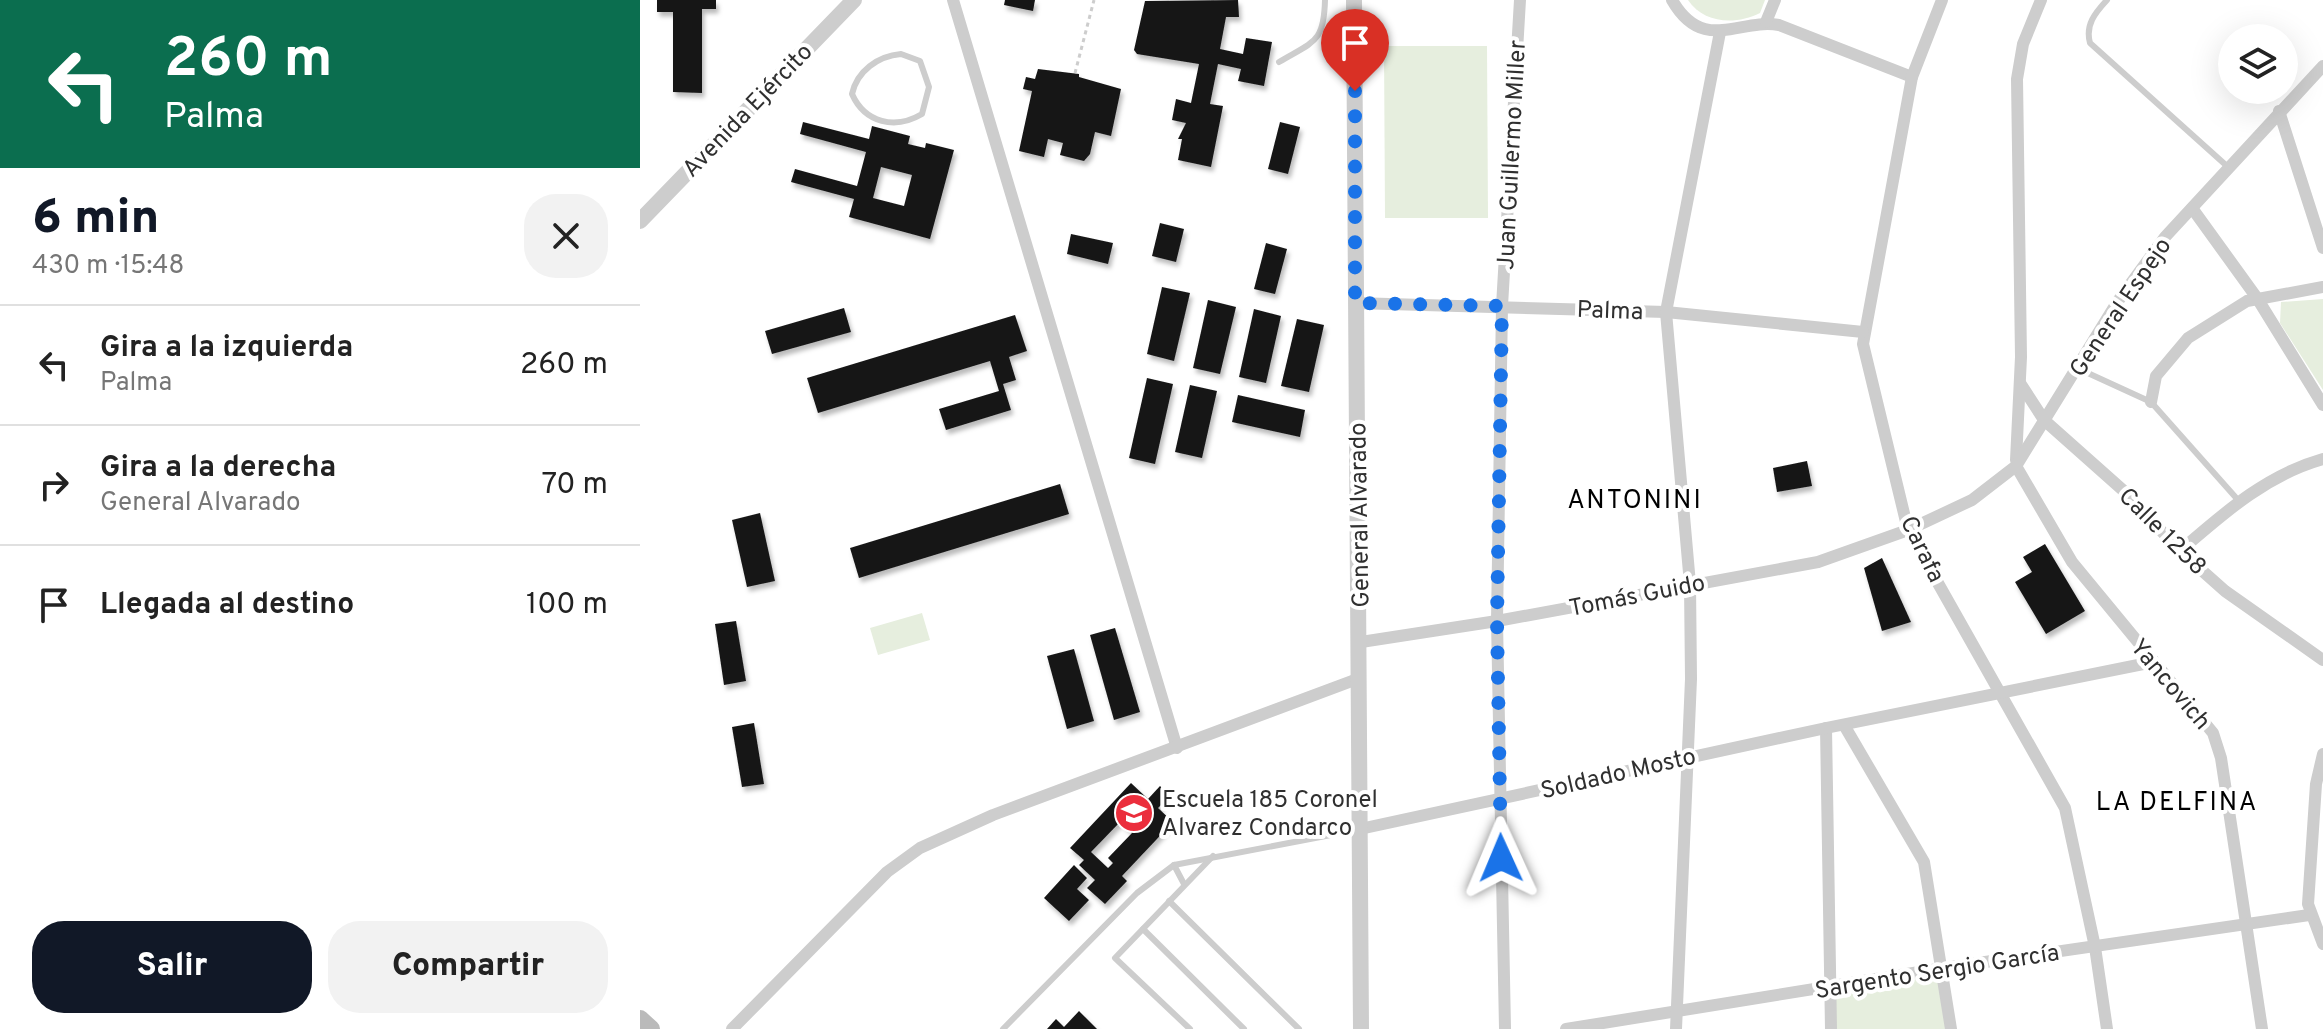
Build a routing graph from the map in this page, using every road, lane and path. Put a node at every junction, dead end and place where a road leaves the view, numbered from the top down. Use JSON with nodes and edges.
{"nodes":[{"id":1,"x":854,"y":0,"type":"edge"},
{"id":2,"x":953,"y":0,"type":"edge"},
{"id":3,"x":1094,"y":0,"type":"edge"},
{"id":4,"x":1325,"y":0,"type":"edge"},
{"id":5,"x":1354,"y":0,"type":"edge"},
{"id":6,"x":1520,"y":0,"type":"edge"},
{"id":7,"x":1672,"y":0,"type":"edge"},
{"id":8,"x":1775,"y":0,"type":"edge"},
{"id":9,"x":1942,"y":0,"type":"edge"},
{"id":10,"x":2041,"y":0,"type":"edge"},
{"id":11,"x":2107,"y":0,"type":"edge"},
{"id":12,"x":1766,"y":22,"type":"junction"},
{"id":13,"x":1720,"y":32,"type":"junction"},
{"id":14,"x":901,"y":54,"type":"joint"},
{"id":15,"x":1279,"y":62,"type":"dead end"},
{"id":16,"x":2323,"y":66,"type":"edge"},
{"id":17,"x":1075,"y":73,"type":"dead end"},
{"id":18,"x":1912,"y":77,"type":"junction"},
{"id":19,"x":2279,"y":111,"type":"junction"},
{"id":20,"x":2228,"y":167,"type":"junction"},
{"id":21,"x":2192,"y":208,"type":"junction"},
{"id":22,"x":640,"y":221,"type":"edge"},
{"id":23,"x":2323,"y":248,"type":"edge"},
{"id":24,"x":2323,"y":287,"type":"edge"},
{"id":25,"x":2257,"y":298,"type":"junction"},
{"id":26,"x":1355,"y":303,"type":"junction"},
{"id":27,"x":1502,"y":306,"type":"junction"},
{"id":28,"x":1666,"y":312,"type":"junction"},
{"id":29,"x":1863,"y":332,"type":"junction"},
{"id":30,"x":2079,"y":369,"type":"junction"},
{"id":31,"x":2020,"y":383,"type":"junction"},
{"id":32,"x":2151,"y":402,"type":"junction"},
{"id":33,"x":2323,"y":405,"type":"edge"},
{"id":34,"x":2044,"y":420,"type":"junction"},
{"id":35,"x":2323,"y":459,"type":"edge"},
{"id":36,"x":2016,"y":466,"type":"junction"},
{"id":37,"x":2238,"y":500,"type":"junction"},
{"id":38,"x":1908,"y":530,"type":"junction"},
{"id":39,"x":2180,"y":551,"type":"junction"},
{"id":40,"x":1690,"y":584,"type":"junction"},
{"id":41,"x":1497,"y":621,"type":"junction"},
{"id":42,"x":1361,"y":642,"type":"junction"},
{"id":43,"x":2323,"y":660,"type":"edge"},
{"id":44,"x":2153,"y":662,"type":"junction"},
{"id":45,"x":1360,"y":678,"type":"junction"},
{"id":46,"x":2002,"y":692,"type":"junction"},
{"id":47,"x":1844,"y":725,"type":"junction"},
{"id":48,"x":1826,"y":728,"type":"junction"},
{"id":49,"x":1177,"y":748,"type":"junction"},
{"id":50,"x":2323,"y":754,"type":"edge"},
{"id":51,"x":1688,"y":757,"type":"junction"},
{"id":52,"x":1500,"y":800,"type":"junction"},
{"id":53,"x":2318,"y":808,"type":"edge"},
{"id":54,"x":1360,"y":829,"type":"junction"},
{"id":55,"x":1213,"y":855,"type":"junction"},
{"id":56,"x":1174,"y":865,"type":"junction"},
{"id":57,"x":1184,"y":884,"type":"junction"},
{"id":58,"x":1169,"y":901,"type":"junction"},
{"id":59,"x":2309,"y":915,"type":"junction"},
{"id":60,"x":2248,"y":924,"type":"junction"},
{"id":61,"x":1143,"y":929,"type":"junction"},
{"id":62,"x":2323,"y":944,"type":"edge"},
{"id":63,"x":2095,"y":947,"type":"junction"},
{"id":64,"x":1944,"y":968,"type":"junction"},
{"id":65,"x":1831,"y":986,"type":"junction"},
{"id":66,"x":1676,"y":1012,"type":"junction"},
{"id":67,"x":640,"y":1019,"type":"edge"},
{"id":68,"x":651,"y":1029,"type":"edge"},
{"id":69,"x":732,"y":1029,"type":"edge"},
{"id":70,"x":1003,"y":1029,"type":"edge"},
{"id":71,"x":1190,"y":1029,"type":"edge"},
{"id":72,"x":1244,"y":1029,"type":"edge"},
{"id":73,"x":1299,"y":1029,"type":"edge"},
{"id":74,"x":1361,"y":1029,"type":"edge"},
{"id":75,"x":1505,"y":1029,"type":"edge"},
{"id":76,"x":1566,"y":1029,"type":"edge"},
{"id":77,"x":1676,"y":1029,"type":"edge"},
{"id":78,"x":1831,"y":1029,"type":"edge"},
{"id":79,"x":1951,"y":1029,"type":"edge"},
{"id":80,"x":2107,"y":1029,"type":"edge"},
{"id":81,"x":2262,"y":1029,"type":"edge"}],
"edges":[{"from":1,"to":22,"type":"street","name":"Avenida Ejército"},
{"from":2,"to":49,"type":"street"},
{"from":3,"to":17,"type":"path"},
{"from":4,"to":15,"type":"lane"},
{"from":5,"to":26,"type":"street","name":"General Alvarado"},
{"from":6,"to":27,"type":"street","name":"Juan Guillermo Miller"},
{"from":7,"to":13,"type":"street"},
{"from":8,"to":12,"type":"street"},
{"from":9,"to":18,"type":"street","name":"Carafa"},
{"from":10,"to":31,"type":"street"},
{"from":11,"to":20,"type":"lane"},
{"from":12,"to":13,"type":"street"},
{"from":12,"to":18,"type":"street"},
{"from":13,"to":28,"type":"street"},
{"from":14,"to":14,"type":"lane"},
{"from":16,"to":19,"type":"street","name":"General Espejo"},
{"from":18,"to":29,"type":"street","name":"Carafa"},
{"from":19,"to":20,"type":"street","name":"General Espejo"},
{"from":19,"to":23,"type":"street"},
{"from":20,"to":21,"type":"street","name":"General Espejo"},
{"from":21,"to":25,"type":"street"},
{"from":21,"to":30,"type":"street","name":"General Espejo"},
{"from":24,"to":25,"type":"street"},
{"from":25,"to":32,"type":"street"},
{"from":25,"to":33,"type":"street"},
{"from":26,"to":27,"type":"street","name":"Palma"},
{"from":26,"to":42,"type":"street","name":"General Alvarado"},
{"from":27,"to":28,"type":"street","name":"Palma"},
{"from":27,"to":41,"type":"street","name":"Juan Guillermo Miller"},
{"from":28,"to":29,"type":"street","name":"Palma"},
{"from":28,"to":40,"type":"street"},
{"from":29,"to":38,"type":"street","name":"Carafa"},
{"from":30,"to":32,"type":"lane"},
{"from":30,"to":34,"type":"street","name":"General Espejo"},
{"from":31,"to":34,"type":"street","name":"Calle 1258"},
{"from":31,"to":36,"type":"street"},
{"from":32,"to":37,"type":"lane"},
{"from":34,"to":36,"type":"street","name":"General Espejo"},
{"from":34,"to":39,"type":"street","name":"Calle 1258"},
{"from":35,"to":37,"type":"street"},
{"from":36,"to":38,"type":"street","name":"General Espejo"},
{"from":36,"to":44,"type":"street","name":"Yancovich"},
{"from":37,"to":39,"type":"street"},
{"from":38,"to":40,"type":"street","name":"Tomás Guido"},
{"from":38,"to":46,"type":"street","name":"Carafa"},
{"from":39,"to":43,"type":"street","name":"Calle 1258"},
{"from":40,"to":41,"type":"street","name":"Tomás Guido"},
{"from":40,"to":51,"type":"street"},
{"from":41,"to":42,"type":"street","name":"Tomás Guido"},
{"from":41,"to":52,"type":"street","name":"Juan Guillermo Miller"},
{"from":42,"to":45,"type":"street","name":"General Alvarado"},
{"from":44,"to":46,"type":"street","name":"Soldado Mosto"},
{"from":44,"to":60,"type":"street","name":"Yancovich"},
{"from":45,"to":49,"type":"street"},
{"from":45,"to":54,"type":"street","name":"General Alvarado"},
{"from":46,"to":47,"type":"street","name":"Soldado Mosto"},
{"from":46,"to":63,"type":"street","name":"Carafa"},
{"from":47,"to":48,"type":"street","name":"Soldado Mosto"},
{"from":47,"to":64,"type":"street"},
{"from":48,"to":51,"type":"street","name":"Soldado Mosto"},
{"from":48,"to":65,"type":"street"},
{"from":49,"to":69,"type":"street"},
{"from":50,"to":53,"type":"street"},
{"from":51,"to":52,"type":"street","name":"Soldado Mosto"},
{"from":51,"to":66,"type":"street"},
{"from":52,"to":54,"type":"street","name":"Soldado Mosto"},
{"from":52,"to":75,"type":"street","name":"Juan Guillermo Miller"},
{"from":53,"to":59,"type":"street"},
{"from":54,"to":55,"type":"lane","name":"Soldado Mosto"},
{"from":54,"to":74,"type":"street","name":"General Alvarado"},
{"from":55,"to":56,"type":"lane","name":"Soldado Mosto"},
{"from":55,"to":57,"type":"lane"},
{"from":56,"to":57,"type":"lane"},
{"from":56,"to":70,"type":"lane","name":"Soldado Mosto"},
{"from":57,"to":58,"type":"lane"},
{"from":58,"to":61,"type":"lane"},
{"from":58,"to":73,"type":"lane"},
{"from":59,"to":60,"type":"street","name":"Sargento Sergio García"},
{"from":59,"to":62,"type":"street"},
{"from":60,"to":63,"type":"street","name":"Sargento Sergio García"},
{"from":60,"to":81,"type":"street","name":"Yancovich"},
{"from":61,"to":71,"type":"lane"},
{"from":61,"to":72,"type":"lane"},
{"from":63,"to":64,"type":"street","name":"Sargento Sergio García"},
{"from":63,"to":80,"type":"street","name":"Carafa"},
{"from":64,"to":65,"type":"street","name":"Sargento Sergio García"},
{"from":64,"to":79,"type":"street"},
{"from":65,"to":66,"type":"street","name":"Sargento Sergio García"},
{"from":65,"to":78,"type":"street"},
{"from":66,"to":76,"type":"street","name":"Sargento Sergio García"},
{"from":66,"to":77,"type":"street"},
{"from":67,"to":68,"type":"main road"}]}
